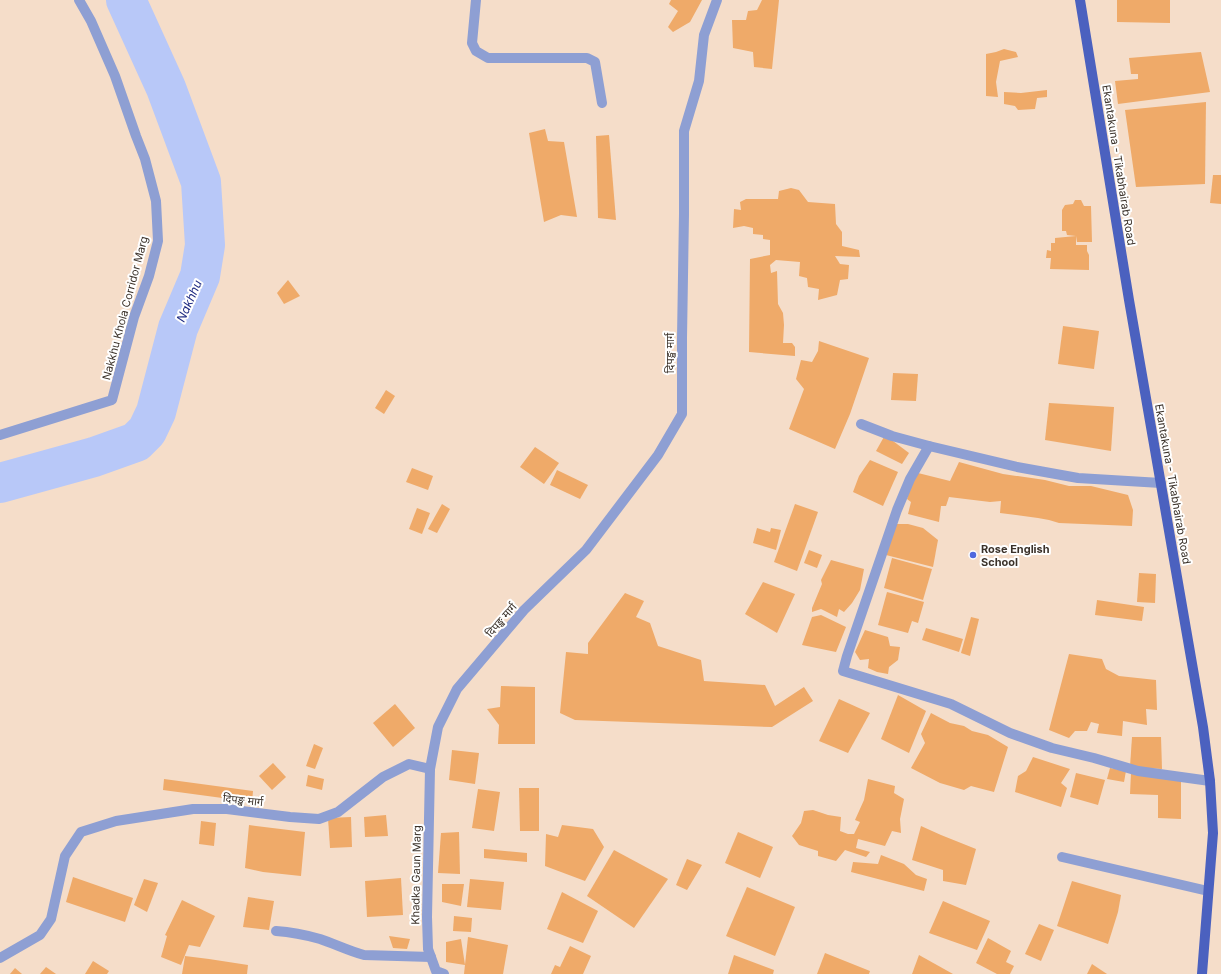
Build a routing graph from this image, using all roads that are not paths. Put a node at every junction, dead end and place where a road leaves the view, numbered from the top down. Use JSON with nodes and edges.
{"nodes":[{"id":1,"x":79,"y":0,"type":"edge"},
{"id":2,"x":476,"y":0,"type":"edge"},
{"id":3,"x":717,"y":0,"type":"edge"},
{"id":4,"x":1080,"y":0,"type":"edge"},
{"id":5,"x":602,"y":102,"type":"dead end"},
{"id":6,"x":861,"y":424,"type":"dead end"},
{"id":7,"x":0,"y":435,"type":"edge"},
{"id":8,"x":929,"y":446,"type":"junction"},
{"id":9,"x":1161,"y":483,"type":"junction"},
{"id":10,"x":430,"y":769,"type":"junction"},
{"id":11,"x":1210,"y":781,"type":"junction"},
{"id":12,"x":1062,"y":857,"type":"dead end"},
{"id":13,"x":1208,"y":891,"type":"junction"},
{"id":14,"x":276,"y":931,"type":"dead end"},
{"id":15,"x":431,"y":957,"type":"junction"},
{"id":16,"x":0,"y":958,"type":"edge"},
{"id":17,"x":444,"y":974,"type":"edge"},
{"id":18,"x":1202,"y":974,"type":"edge"}],
"edges":[{"from":1,"to":7,"type":"street","name":"Nakkhu Khola Corridor Marg"},
{"from":2,"to":5,"type":"street"},
{"from":3,"to":10,"type":"street","name":"दिपङ्ख मार्ग"},
{"from":4,"to":9,"type":"main road","name":"Ekantakuna - Tikabhairab Road"},
{"from":6,"to":8,"type":"street"},
{"from":8,"to":9,"type":"street"},
{"from":8,"to":11,"type":"street"},
{"from":9,"to":11,"type":"main road","name":"Ekantakuna - Tikabhairab Road"},
{"from":10,"to":15,"type":"street","name":"Khadka Gaun Marg"},
{"from":10,"to":16,"type":"street","name":"दिपङ्ख मार्ग"},
{"from":11,"to":13,"type":"main road","name":"Ekantakuna - Tikabhairab Road"},
{"from":12,"to":13,"type":"street"},
{"from":13,"to":18,"type":"main road","name":"Ekantakuna - Tikabhairab Road"},
{"from":14,"to":15,"type":"street"},
{"from":15,"to":17,"type":"street","name":"Khadka Gaun Marg"}]}
